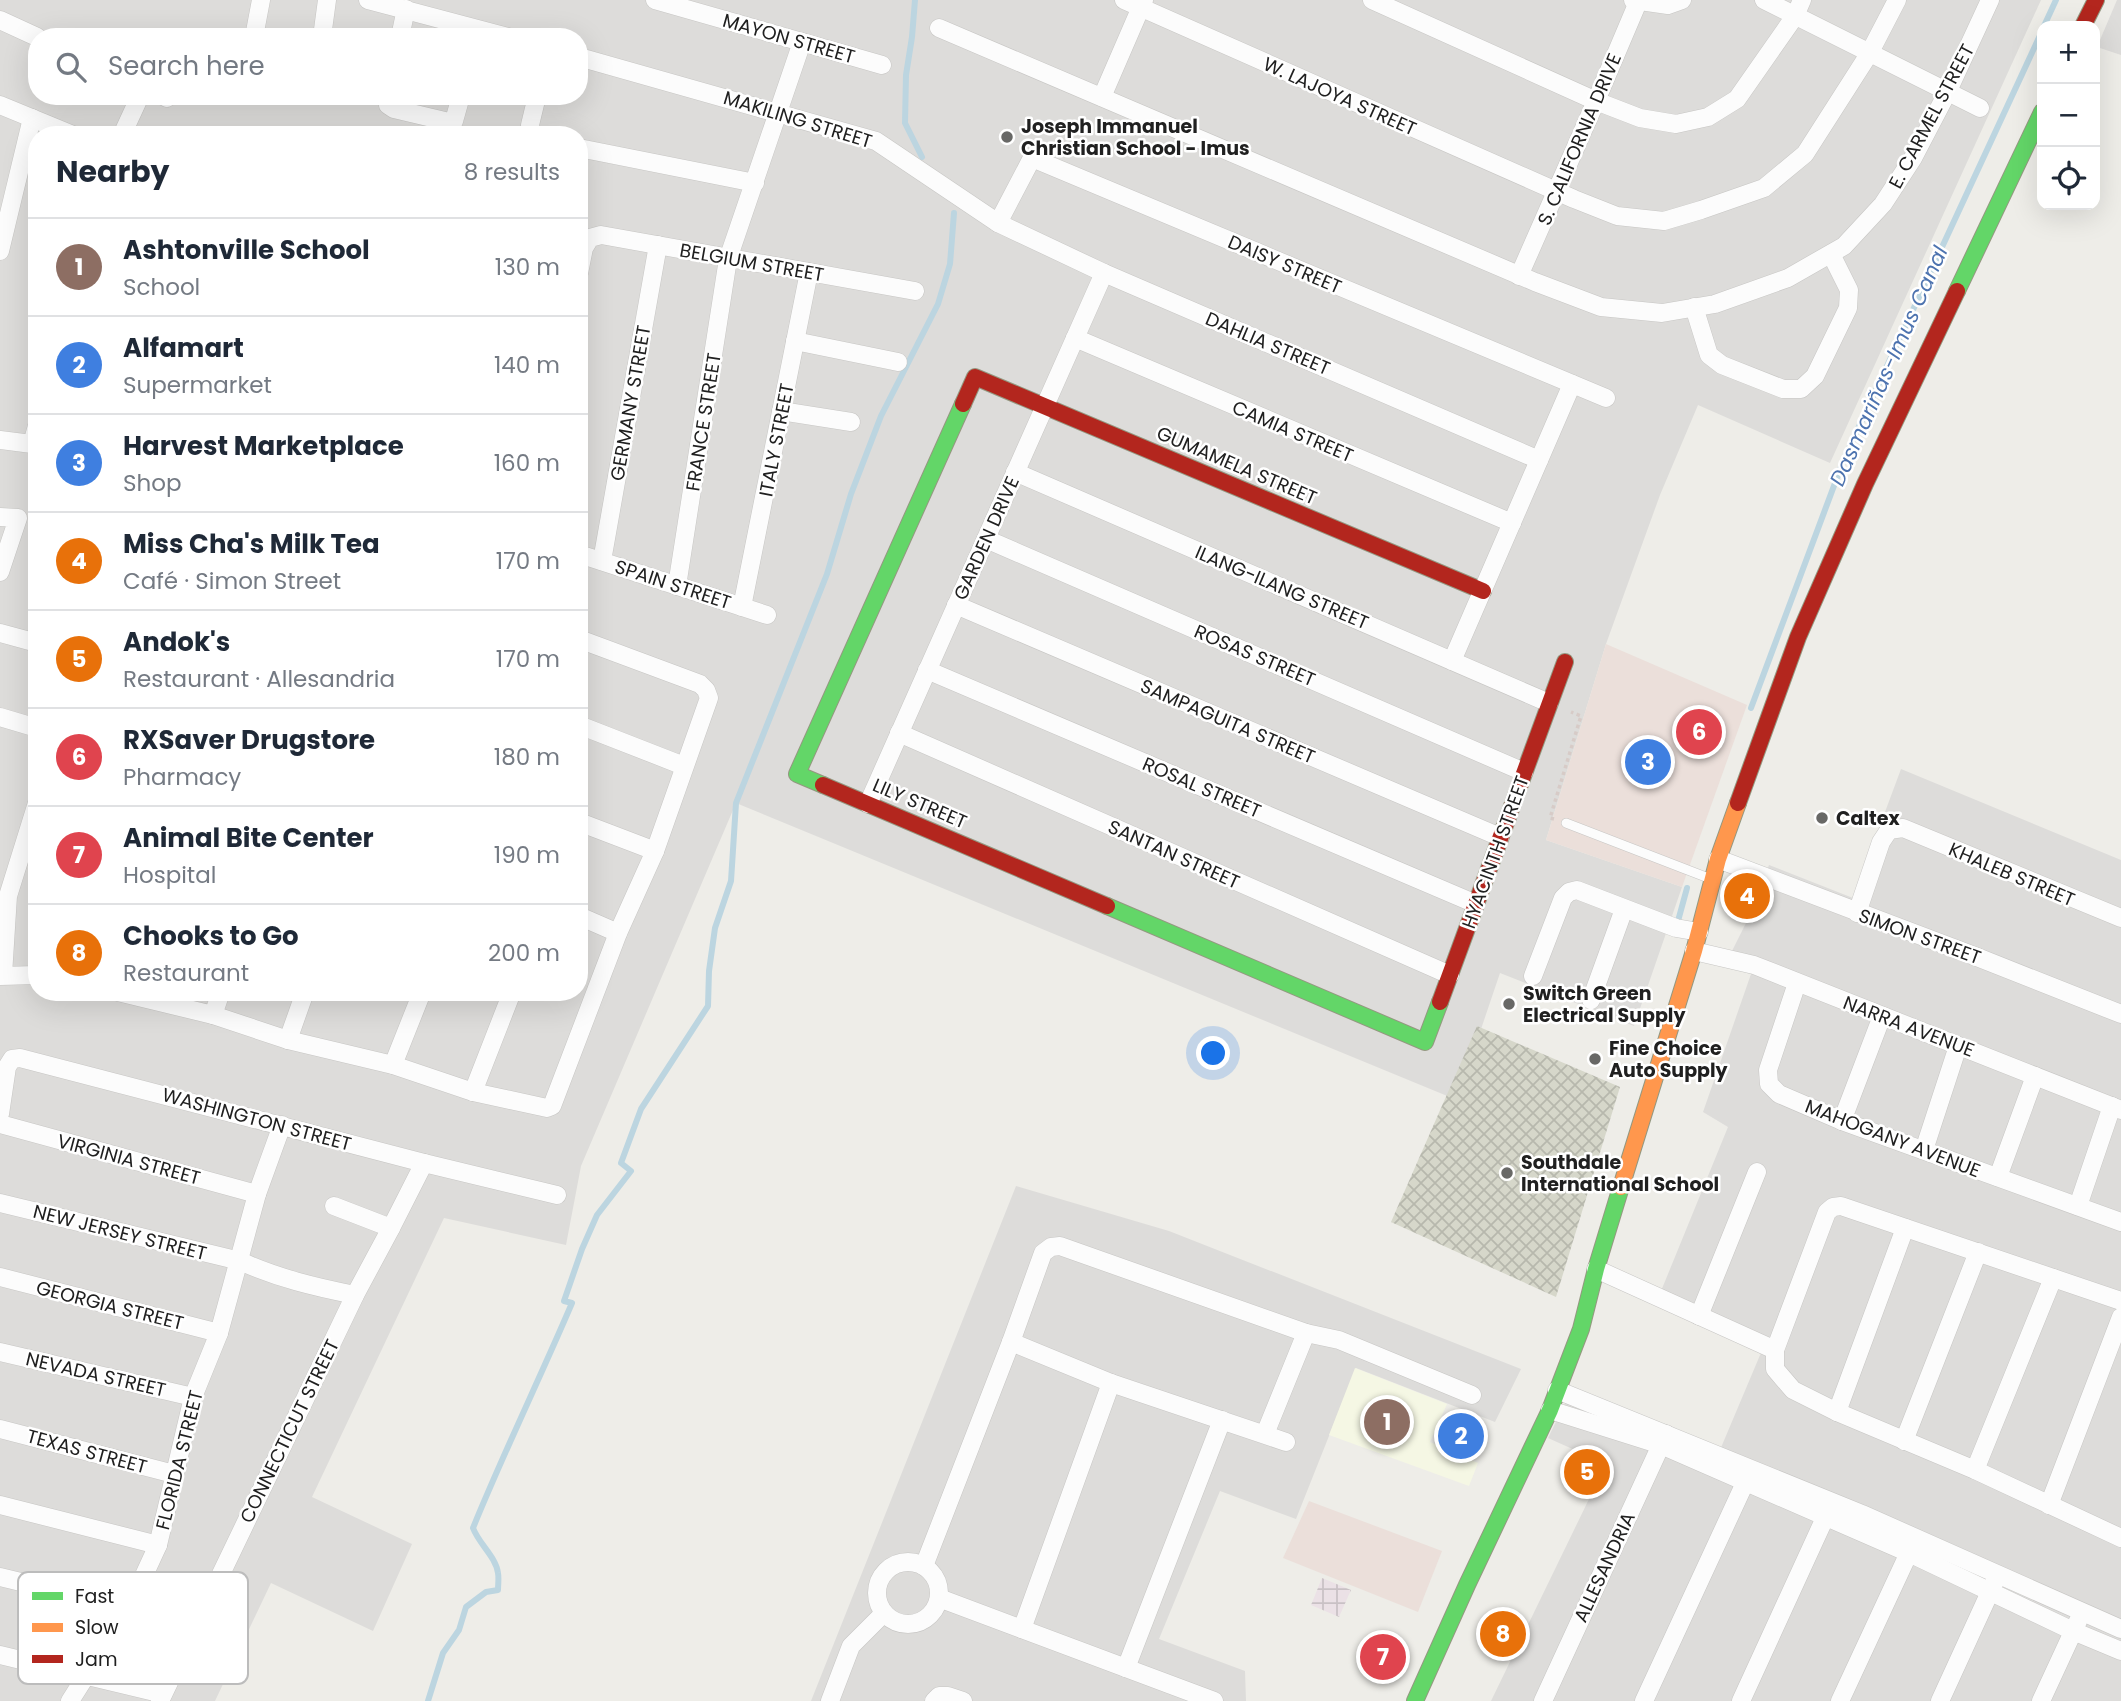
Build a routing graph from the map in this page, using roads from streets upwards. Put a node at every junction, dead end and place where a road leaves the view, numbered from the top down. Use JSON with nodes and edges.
{"nodes":[{"id":1,"x":261,"y":0,"type":"edge"},
{"id":2,"x":327,"y":0,"type":"edge"},
{"id":3,"x":368,"y":0,"type":"edge"},
{"id":4,"x":655,"y":0,"type":"edge"},
{"id":5,"x":1124,"y":0,"type":"edge"},
{"id":6,"x":1372,"y":0,"type":"edge"},
{"id":7,"x":1682,"y":0,"type":"edge"},
{"id":8,"x":1764,"y":0,"type":"edge"},
{"id":9,"x":1897,"y":0,"type":"edge"},
{"id":10,"x":1990,"y":0,"type":"edge"},
{"id":11,"x":2096,"y":0,"type":"edge"},
{"id":12,"x":1635,"y":1,"type":"edge"},
{"id":13,"x":1142,"y":4,"type":"edge"},
{"id":14,"x":1798,"y":8,"type":"edge"},
{"id":15,"x":406,"y":9,"type":"junction"},
{"id":16,"x":0,"y":20,"type":"edge"},
{"id":17,"x":2086,"y":21,"type":"edge"},
{"id":18,"x":256,"y":28,"type":"edge"},
{"id":19,"x":323,"y":28,"type":"edge"},
{"id":20,"x":402,"y":28,"type":"edge"},
{"id":21,"x":463,"y":28,"type":"edge"},
{"id":22,"x":939,"y":28,"type":"dead end"},
{"id":23,"x":28,"y":33,"type":"edge"},
{"id":24,"x":802,"y":42,"type":"junction"},
{"id":25,"x":1868,"y":54,"type":"junction"},
{"id":26,"x":588,"y":60,"type":"edge"},
{"id":27,"x":883,"y":65,"type":"dead end"},
{"id":28,"x":1948,"y":93,"type":"junction"},
{"id":29,"x":1102,"y":97,"type":"junction"},
{"id":30,"x":1596,"y":101,"type":"junction"},
{"id":31,"x":0,"y":105,"type":"edge"},
{"id":32,"x":136,"y":105,"type":"edge"},
{"id":33,"x":391,"y":105,"type":"edge"},
{"id":34,"x":458,"y":105,"type":"edge"},
{"id":35,"x":535,"y":105,"type":"edge"},
{"id":36,"x":1980,"y":108,"type":"dead end"},
{"id":37,"x":777,"y":112,"type":"junction"},
{"id":38,"x":32,"y":118,"type":"junction"},
{"id":39,"x":2037,"y":122,"type":"edge"},
{"id":40,"x":30,"y":126,"type":"edge"},
{"id":41,"x":51,"y":126,"type":"edge"},
{"id":42,"x":126,"y":126,"type":"edge"},
{"id":43,"x":530,"y":126,"type":"edge"},
{"id":44,"x":28,"y":135,"type":"edge"},
{"id":45,"x":588,"y":150,"type":"edge"},
{"id":46,"x":755,"y":183,"type":"junction"},
{"id":47,"x":1556,"y":192,"type":"junction"},
{"id":48,"x":998,"y":223,"type":"junction"},
{"id":49,"x":588,"y":242,"type":"edge"},
{"id":50,"x":658,"y":245,"type":"junction"},
{"id":51,"x":0,"y":251,"type":"edge"},
{"id":52,"x":1830,"y":254,"type":"junction"},
{"id":53,"x":729,"y":259,"type":"junction"},
{"id":54,"x":809,"y":272,"type":"junction"},
{"id":55,"x":1104,"y":273,"type":"junction"},
{"id":56,"x":1519,"y":276,"type":"junction"},
{"id":57,"x":915,"y":291,"type":"dead end"},
{"id":58,"x":1693,"y":307,"type":"junction"},
{"id":59,"x":1075,"y":338,"type":"junction"},
{"id":60,"x":795,"y":341,"type":"junction"},
{"id":61,"x":898,"y":362,"type":"dead end"},
{"id":62,"x":975,"y":377,"type":"joint"},
{"id":63,"x":1572,"y":384,"type":"junction"},
{"id":64,"x":1606,"y":398,"type":"dead end"},
{"id":65,"x":1045,"y":406,"type":"junction"},
{"id":66,"x":781,"y":411,"type":"junction"},
{"id":67,"x":851,"y":422,"type":"dead end"},
{"id":68,"x":0,"y":440,"type":"edge"},
{"id":69,"x":28,"y":444,"type":"edge"},
{"id":70,"x":1539,"y":460,"type":"junction"},
{"id":71,"x":1015,"y":472,"type":"junction"},
{"id":72,"x":9,"y":518,"type":"edge"},
{"id":73,"x":1512,"y":523,"type":"junction"},
{"id":74,"x":986,"y":539,"type":"junction"},
{"id":75,"x":588,"y":557,"type":"edge"},
{"id":76,"x":602,"y":561,"type":"junction"},
{"id":77,"x":0,"y":572,"type":"edge"},
{"id":78,"x":677,"y":586,"type":"junction"},
{"id":79,"x":1483,"y":591,"type":"junction"},
{"id":80,"x":956,"y":605,"type":"junction"},
{"id":81,"x":742,"y":607,"type":"junction"},
{"id":82,"x":767,"y":615,"type":"dead end"},
{"id":83,"x":0,"y":632,"type":"edge"},
{"id":84,"x":28,"y":640,"type":"edge"},
{"id":85,"x":588,"y":642,"type":"edge"},
{"id":86,"x":1452,"y":661,"type":"junction"},
{"id":87,"x":1565,"y":662,"type":"dead end"},
{"id":88,"x":927,"y":670,"type":"junction"},
{"id":89,"x":1549,"y":703,"type":"junction"},
{"id":90,"x":0,"y":717,"type":"edge"},
{"id":91,"x":28,"y":725,"type":"edge"},
{"id":92,"x":588,"y":728,"type":"edge"},
{"id":93,"x":899,"y":733,"type":"junction"},
{"id":94,"x":684,"y":766,"type":"junction"},
{"id":95,"x":1524,"y":772,"type":"junction"},
{"id":96,"x":868,"y":804,"type":"junction"},
{"id":97,"x":588,"y":825,"type":"edge"},
{"id":98,"x":28,"y":832,"type":"edge"},
{"id":99,"x":1500,"y":836,"type":"junction"},
{"id":100,"x":655,"y":851,"type":"junction"},
{"id":101,"x":1718,"y":859,"type":"junction"},
{"id":102,"x":1476,"y":904,"type":"junction"},
{"id":103,"x":1625,"y":909,"type":"junction"},
{"id":104,"x":1857,"y":913,"type":"junction"},
{"id":105,"x":2121,"y":918,"type":"edge"},
{"id":106,"x":588,"y":920,"type":"edge"},
{"id":107,"x":1699,"y":932,"type":"junction"},
{"id":108,"x":618,"y":933,"type":"junction"},
{"id":109,"x":1694,"y":951,"type":"junction"},
{"id":110,"x":2,"y":975,"type":"edge"},
{"id":111,"x":28,"y":975,"type":"edge"},
{"id":112,"x":1450,"y":975,"type":"junction"},
{"id":113,"x":1533,"y":975,"type":"dead end"},
{"id":114,"x":1797,"y":983,"type":"junction"},
{"id":115,"x":1591,"y":1000,"type":"dead end"},
{"id":116,"x":160,"y":1001,"type":"edge"},
{"id":117,"x":218,"y":1001,"type":"edge"},
{"id":118,"x":302,"y":1001,"type":"edge"},
{"id":119,"x":418,"y":1001,"type":"edge"},
{"id":120,"x":508,"y":1001,"type":"edge"},
{"id":121,"x":2121,"y":1014,"type":"edge"},
{"id":122,"x":213,"y":1015,"type":"junction"},
{"id":123,"x":1882,"y":1016,"type":"junction"},
{"id":124,"x":288,"y":1040,"type":"junction"},
{"id":125,"x":1425,"y":1042,"type":"joint"},
{"id":126,"x":1958,"y":1046,"type":"junction"},
{"id":127,"x":393,"y":1065,"type":"junction"},
{"id":128,"x":2035,"y":1076,"type":"junction"},
{"id":129,"x":473,"y":1092,"type":"junction"},
{"id":130,"x":2116,"y":1108,"type":"edge"},
{"id":131,"x":0,"y":1114,"type":"edge"},
{"id":132,"x":1842,"y":1121,"type":"junction"},
{"id":133,"x":0,"y":1124,"type":"edge"},
{"id":134,"x":282,"y":1125,"type":"junction"},
{"id":135,"x":1924,"y":1150,"type":"junction"},
{"id":136,"x":424,"y":1163,"type":"junction"},
{"id":137,"x":1757,"y":1172,"type":"dead end"},
{"id":138,"x":1998,"y":1177,"type":"junction"},
{"id":139,"x":257,"y":1194,"type":"junction"},
{"id":140,"x":557,"y":1195,"type":"dead end"},
{"id":141,"x":0,"y":1203,"type":"edge"},
{"id":142,"x":334,"y":1206,"type":"dead end"},
{"id":143,"x":2078,"y":1206,"type":"junction"},
{"id":144,"x":2121,"y":1222,"type":"edge"},
{"id":145,"x":391,"y":1228,"type":"junction"},
{"id":146,"x":1905,"y":1228,"type":"junction"},
{"id":147,"x":1978,"y":1252,"type":"junction"},
{"id":148,"x":240,"y":1261,"type":"junction"},
{"id":149,"x":1596,"y":1269,"type":"junction"},
{"id":150,"x":0,"y":1277,"type":"edge"},
{"id":151,"x":2053,"y":1278,"type":"junction"},
{"id":152,"x":355,"y":1295,"type":"junction"},
{"id":153,"x":2121,"y":1301,"type":"edge"},
{"id":154,"x":1699,"y":1316,"type":"junction"},
{"id":155,"x":2121,"y":1317,"type":"edge"},
{"id":156,"x":219,"y":1332,"type":"junction"},
{"id":157,"x":1306,"y":1333,"type":"junction"},
{"id":158,"x":1011,"y":1342,"type":"junction"},
{"id":159,"x":1775,"y":1350,"type":"junction"},
{"id":160,"x":0,"y":1352,"type":"edge"},
{"id":161,"x":1111,"y":1383,"type":"junction"},
{"id":162,"x":1557,"y":1390,"type":"junction"},
{"id":163,"x":1472,"y":1395,"type":"dead end"},
{"id":164,"x":193,"y":1397,"type":"junction"},
{"id":165,"x":1550,"y":1409,"type":"junction"},
{"id":166,"x":1837,"y":1412,"type":"junction"},
{"id":167,"x":1222,"y":1420,"type":"junction"},
{"id":168,"x":0,"y":1429,"type":"edge"},
{"id":169,"x":1265,"y":1434,"type":"junction"},
{"id":170,"x":1663,"y":1439,"type":"junction"},
{"id":171,"x":1904,"y":1441,"type":"junction"},
{"id":172,"x":1286,"y":1442,"type":"dead end"},
{"id":173,"x":1975,"y":1470,"type":"junction"},
{"id":174,"x":174,"y":1474,"type":"junction"},
{"id":175,"x":1749,"y":1476,"type":"junction"},
{"id":176,"x":0,"y":1505,"type":"edge"},
{"id":177,"x":2049,"y":1505,"type":"junction"},
{"id":178,"x":1828,"y":1510,"type":"junction"},
{"id":179,"x":2120,"y":1536,"type":"edge"},
{"id":180,"x":158,"y":1545,"type":"junction"},
{"id":181,"x":1912,"y":1546,"type":"junction"},
{"id":182,"x":924,"y":1566,"type":"junction"},
{"id":183,"x":146,"y":1572,"type":"edge"},
{"id":184,"x":222,"y":1572,"type":"edge"},
{"id":185,"x":0,"y":1577,"type":"edge"},
{"id":186,"x":18,"y":1581,"type":"edge"},
{"id":187,"x":1995,"y":1583,"type":"junction"},
{"id":188,"x":939,"y":1598,"type":"junction"},
{"id":189,"x":2082,"y":1612,"type":"junction"},
{"id":190,"x":884,"y":1613,"type":"junction"},
{"id":191,"x":1022,"y":1629,"type":"junction"},
{"id":192,"x":2121,"y":1629,"type":"edge"},
{"id":193,"x":2073,"y":1631,"type":"junction"},
{"id":194,"x":2121,"y":1651,"type":"edge"},
{"id":195,"x":0,"y":1655,"type":"edge"},
{"id":196,"x":18,"y":1659,"type":"edge"},
{"id":197,"x":1126,"y":1668,"type":"junction"},
{"id":198,"x":80,"y":1684,"type":"edge"},
{"id":199,"x":117,"y":1684,"type":"edge"},
{"id":200,"x":162,"y":1697,"type":"edge"},
{"id":201,"x":70,"y":1701,"type":"edge"},
{"id":202,"x":830,"y":1701,"type":"edge"},
{"id":203,"x":934,"y":1701,"type":"edge"},
{"id":204,"x":963,"y":1701,"type":"edge"},
{"id":205,"x":1214,"y":1701,"type":"edge"},
{"id":206,"x":1415,"y":1701,"type":"edge"},
{"id":207,"x":1543,"y":1701,"type":"edge"},
{"id":208,"x":1644,"y":1701,"type":"edge"},
{"id":209,"x":1741,"y":1701,"type":"edge"},
{"id":210,"x":1840,"y":1701,"type":"edge"},
{"id":211,"x":1940,"y":1701,"type":"edge"},
{"id":212,"x":2042,"y":1701,"type":"edge"}],
"edges":[{"from":1,"to":18,"type":"street"},
{"from":2,"to":19,"type":"street"},
{"from":3,"to":15,"type":"street"},
{"from":4,"to":24,"type":"street","name":"MAYON STREET"},
{"from":5,"to":13,"type":"street","name":"W. LAJOYA STREET"},
{"from":6,"to":30,"type":"street"},
{"from":7,"to":12,"type":"street"},
{"from":8,"to":14,"type":"street"},
{"from":9,"to":25,"type":"street","name":"W. LAJOYA STREET"},
{"from":10,"to":28,"type":"street","name":"E. CARMEL STREET"},
{"from":11,"to":17,"type":"street"},
{"from":12,"to":30,"type":"street","name":"S. CALIFORNIA DRIVE"},
{"from":13,"to":29,"type":"street"},
{"from":13,"to":47,"type":"street","name":"W. LAJOYA STREET"},
{"from":14,"to":25,"type":"street"},
{"from":14,"to":30,"type":"street"},
{"from":15,"to":20,"type":"street"},
{"from":15,"to":21,"type":"street"},
{"from":16,"to":23,"type":"street"},
{"from":22,"to":29,"type":"street","name":"E. CARMEL STREET"},
{"from":24,"to":27,"type":"street","name":"MAYON STREET"},
{"from":24,"to":37,"type":"street","name":"FRANCE STREET"},
{"from":25,"to":28,"type":"street"},
{"from":25,"to":47,"type":"street","name":"W. LAJOYA STREET"},
{"from":26,"to":37,"type":"street","name":"MAKILING STREET"},
{"from":28,"to":36,"type":"street"},
{"from":28,"to":52,"type":"street","name":"E. CARMEL STREET"},
{"from":29,"to":56,"type":"street","name":"E. CARMEL STREET"},
{"from":30,"to":47,"type":"street","name":"S. CALIFORNIA DRIVE"},
{"from":31,"to":38,"type":"street"},
{"from":32,"to":42,"type":"street"},
{"from":33,"to":34,"type":"street"},
{"from":35,"to":43,"type":"street"},
{"from":37,"to":46,"type":"street","name":"FRANCE STREET"},
{"from":37,"to":48,"type":"street","name":"MAKILING STREET"},
{"from":38,"to":40,"type":"street"},
{"from":38,"to":41,"type":"street"},
{"from":39,"to":101,"type":"street"},
{"from":44,"to":51,"type":"street"},
{"from":45,"to":46,"type":"street"},
{"from":46,"to":53,"type":"street","name":"FRANCE STREET"},
{"from":47,"to":56,"type":"street","name":"S. CALIFORNIA DRIVE"},
{"from":48,"to":55,"type":"street","name":"DAHLIA STREET"},
{"from":48,"to":63,"type":"street","name":"DAISY STREET"},
{"from":49,"to":50,"type":"street","name":"BELGIUM STREET"},
{"from":50,"to":53,"type":"street","name":"BELGIUM STREET"},
{"from":50,"to":76,"type":"street","name":"GERMANY STREET"},
{"from":52,"to":58,"type":"street","name":"E. CARMEL STREET"},
{"from":52,"to":58,"type":"street"},
{"from":53,"to":54,"type":"street","name":"BELGIUM STREET"},
{"from":53,"to":78,"type":"street","name":"FRANCE STREET"},
{"from":54,"to":57,"type":"street","name":"BELGIUM STREET"},
{"from":54,"to":60,"type":"street","name":"ITALY STREET"},
{"from":55,"to":59,"type":"street","name":"GARDEN DRIVE"},
{"from":55,"to":70,"type":"street","name":"DAHLIA STREET"},
{"from":56,"to":58,"type":"street","name":"E. CARMEL STREET"},
{"from":59,"to":65,"type":"street","name":"GARDEN DRIVE"},
{"from":59,"to":73,"type":"street","name":"CAMIA STREET"},
{"from":60,"to":61,"type":"street"},
{"from":60,"to":66,"type":"street","name":"ITALY STREET"},
{"from":62,"to":65,"type":"street","name":"GUMAMELA STREET"},
{"from":62,"to":96,"type":"street","name":"LILY STREET"},
{"from":63,"to":64,"type":"street","name":"DAISY STREET"},
{"from":63,"to":70,"type":"street"},
{"from":65,"to":71,"type":"street","name":"GARDEN DRIVE"},
{"from":65,"to":79,"type":"street","name":"GUMAMELA STREET"},
{"from":66,"to":67,"type":"street"},
{"from":66,"to":81,"type":"street","name":"ITALY STREET"},
{"from":68,"to":69,"type":"street"},
{"from":70,"to":73,"type":"street"},
{"from":71,"to":74,"type":"street","name":"GARDEN DRIVE"},
{"from":71,"to":86,"type":"street","name":"ILANG-ILANG STREET"},
{"from":72,"to":77,"type":"street"},
{"from":73,"to":79,"type":"street"},
{"from":74,"to":80,"type":"street","name":"GARDEN DRIVE"},
{"from":74,"to":95,"type":"street","name":"ROSAS STREET"},
{"from":75,"to":76,"type":"street","name":"SPAIN STREET"},
{"from":76,"to":78,"type":"street","name":"SPAIN STREET"},
{"from":78,"to":81,"type":"street","name":"SPAIN STREET"},
{"from":79,"to":86,"type":"street"},
{"from":80,"to":88,"type":"street","name":"GARDEN DRIVE"},
{"from":80,"to":99,"type":"street","name":"SAMPAGUITA STREET"},
{"from":81,"to":82,"type":"street","name":"SPAIN STREET"},
{"from":83,"to":84,"type":"street"},
{"from":85,"to":94,"type":"street"},
{"from":86,"to":89,"type":"street","name":"ILANG-ILANG STREET"},
{"from":87,"to":89,"type":"street","name":"HYACINTH STREET"},
{"from":88,"to":93,"type":"street","name":"GARDEN DRIVE"},
{"from":88,"to":102,"type":"street","name":"ROSAL STREET"},
{"from":89,"to":95,"type":"street","name":"HYACINTH STREET"},
{"from":90,"to":91,"type":"street"},
{"from":92,"to":94,"type":"street"},
{"from":93,"to":96,"type":"street","name":"GARDEN DRIVE"},
{"from":93,"to":112,"type":"street","name":"SANTAN STREET"},
{"from":94,"to":100,"type":"street"},
{"from":95,"to":99,"type":"street","name":"HYACINTH STREET"},
{"from":96,"to":125,"type":"street","name":"LILY STREET"},
{"from":97,"to":100,"type":"street"},
{"from":98,"to":110,"type":"street"},
{"from":99,"to":102,"type":"street","name":"HYACINTH STREET"},
{"from":100,"to":108,"type":"street"},
{"from":101,"to":104,"type":"street","name":"SIMON STREET"},
{"from":101,"to":107,"type":"street"},
{"from":102,"to":112,"type":"street","name":"HYACINTH STREET"},
{"from":103,"to":107,"type":"street"},
{"from":103,"to":113,"type":"street"},
{"from":103,"to":115,"type":"street"},
{"from":104,"to":105,"type":"street","name":"KHALEB STREET"},
{"from":104,"to":121,"type":"street","name":"SIMON STREET"},
{"from":106,"to":108,"type":"street"},
{"from":107,"to":109,"type":"street"},
{"from":108,"to":129,"type":"street"},
{"from":109,"to":114,"type":"street","name":"NARRA AVENUE"},
{"from":109,"to":149,"type":"street"},
{"from":110,"to":111,"type":"street"},
{"from":112,"to":125,"type":"street","name":"HYACINTH STREET"},
{"from":114,"to":123,"type":"street","name":"NARRA AVENUE"},
{"from":114,"to":132,"type":"street","name":"MAHOGANY AVENUE"},
{"from":116,"to":122,"type":"street"},
{"from":117,"to":122,"type":"street"},
{"from":118,"to":124,"type":"street"},
{"from":119,"to":127,"type":"street"},
{"from":120,"to":129,"type":"street"},
{"from":122,"to":124,"type":"street"},
{"from":123,"to":126,"type":"street","name":"NARRA AVENUE"},
{"from":123,"to":132,"type":"street"},
{"from":124,"to":127,"type":"street"},
{"from":126,"to":128,"type":"street","name":"NARRA AVENUE"},
{"from":126,"to":135,"type":"street"},
{"from":127,"to":129,"type":"street"},
{"from":128,"to":130,"type":"street","name":"NARRA AVENUE"},
{"from":128,"to":138,"type":"street"},
{"from":130,"to":143,"type":"street"},
{"from":131,"to":134,"type":"street","name":"WASHINGTON STREET"},
{"from":132,"to":135,"type":"street","name":"MAHOGANY AVENUE"},
{"from":133,"to":139,"type":"street","name":"VIRGINIA STREET"},
{"from":134,"to":136,"type":"street","name":"WASHINGTON STREET"},
{"from":134,"to":139,"type":"street","name":"FLORIDA STREET"},
{"from":135,"to":138,"type":"street","name":"MAHOGANY AVENUE"},
{"from":136,"to":140,"type":"street","name":"WASHINGTON STREET"},
{"from":136,"to":145,"type":"street","name":"CONNECTICUT STREET"},
{"from":137,"to":154,"type":"street"},
{"from":138,"to":143,"type":"street","name":"MAHOGANY AVENUE"},
{"from":139,"to":148,"type":"street","name":"FLORIDA STREET"},
{"from":141,"to":148,"type":"street","name":"NEW JERSEY STREET"},
{"from":142,"to":145,"type":"street"},
{"from":143,"to":144,"type":"street","name":"MAHOGANY AVENUE"},
{"from":145,"to":152,"type":"street","name":"CONNECTICUT STREET"},
{"from":146,"to":147,"type":"street"},
{"from":146,"to":159,"type":"street"},
{"from":146,"to":166,"type":"street"},
{"from":147,"to":151,"type":"street"},
{"from":147,"to":171,"type":"street"},
{"from":148,"to":152,"type":"street","name":"NEW JERSEY STREET"},
{"from":148,"to":156,"type":"street","name":"FLORIDA STREET"},
{"from":149,"to":154,"type":"street"},
{"from":149,"to":162,"type":"street"},
{"from":150,"to":156,"type":"street","name":"GEORGIA STREET"},
{"from":151,"to":153,"type":"street"},
{"from":151,"to":173,"type":"street"},
{"from":152,"to":184,"type":"street","name":"CONNECTICUT STREET"},
{"from":154,"to":159,"type":"street"},
{"from":155,"to":177,"type":"street"},
{"from":156,"to":164,"type":"street","name":"FLORIDA STREET"},
{"from":157,"to":158,"type":"street"},
{"from":157,"to":163,"type":"street"},
{"from":157,"to":169,"type":"street"},
{"from":158,"to":161,"type":"street"},
{"from":158,"to":182,"type":"street"},
{"from":159,"to":166,"type":"street"},
{"from":160,"to":164,"type":"street","name":"NEVADA STREET"},
{"from":161,"to":167,"type":"street"},
{"from":161,"to":191,"type":"street"},
{"from":162,"to":165,"type":"street"},
{"from":162,"to":170,"type":"street"},
{"from":164,"to":174,"type":"street","name":"FLORIDA STREET"},
{"from":165,"to":170,"type":"street"},
{"from":165,"to":206,"type":"street"},
{"from":166,"to":171,"type":"street"},
{"from":167,"to":169,"type":"street"},
{"from":167,"to":197,"type":"street"},
{"from":168,"to":174,"type":"street","name":"TEXAS STREET"},
{"from":169,"to":172,"type":"street"},
{"from":170,"to":175,"type":"street"},
{"from":170,"to":207,"type":"street","name":"ALLESANDRIA"},
{"from":171,"to":173,"type":"street"},
{"from":173,"to":177,"type":"street"},
{"from":174,"to":180,"type":"street","name":"FLORIDA STREET"},
{"from":175,"to":178,"type":"street"},
{"from":175,"to":208,"type":"street"},
{"from":176,"to":180,"type":"street"},
{"from":177,"to":179,"type":"street"},
{"from":178,"to":181,"type":"street"},
{"from":178,"to":209,"type":"street"},
{"from":180,"to":183,"type":"street","name":"FLORIDA STREET"},
{"from":181,"to":187,"type":"street"},
{"from":181,"to":210,"type":"street"},
{"from":182,"to":188,"type":"street"},
{"from":182,"to":190,"type":"street"},
{"from":185,"to":186,"type":"street"},
{"from":187,"to":189,"type":"street"},
{"from":187,"to":193,"type":"street"},
{"from":187,"to":211,"type":"street"},
{"from":188,"to":190,"type":"street"},
{"from":188,"to":191,"type":"street"},
{"from":189,"to":192,"type":"street"},
{"from":189,"to":193,"type":"street"},
{"from":190,"to":202,"type":"street"},
{"from":191,"to":197,"type":"street"},
{"from":193,"to":194,"type":"street"},
{"from":193,"to":212,"type":"street"},
{"from":195,"to":196,"type":"street"},
{"from":197,"to":205,"type":"street"},
{"from":198,"to":201,"type":"street","name":"FLORIDA STREET"},
{"from":199,"to":200,"type":"street"},
{"from":203,"to":204,"type":"street"}]}
